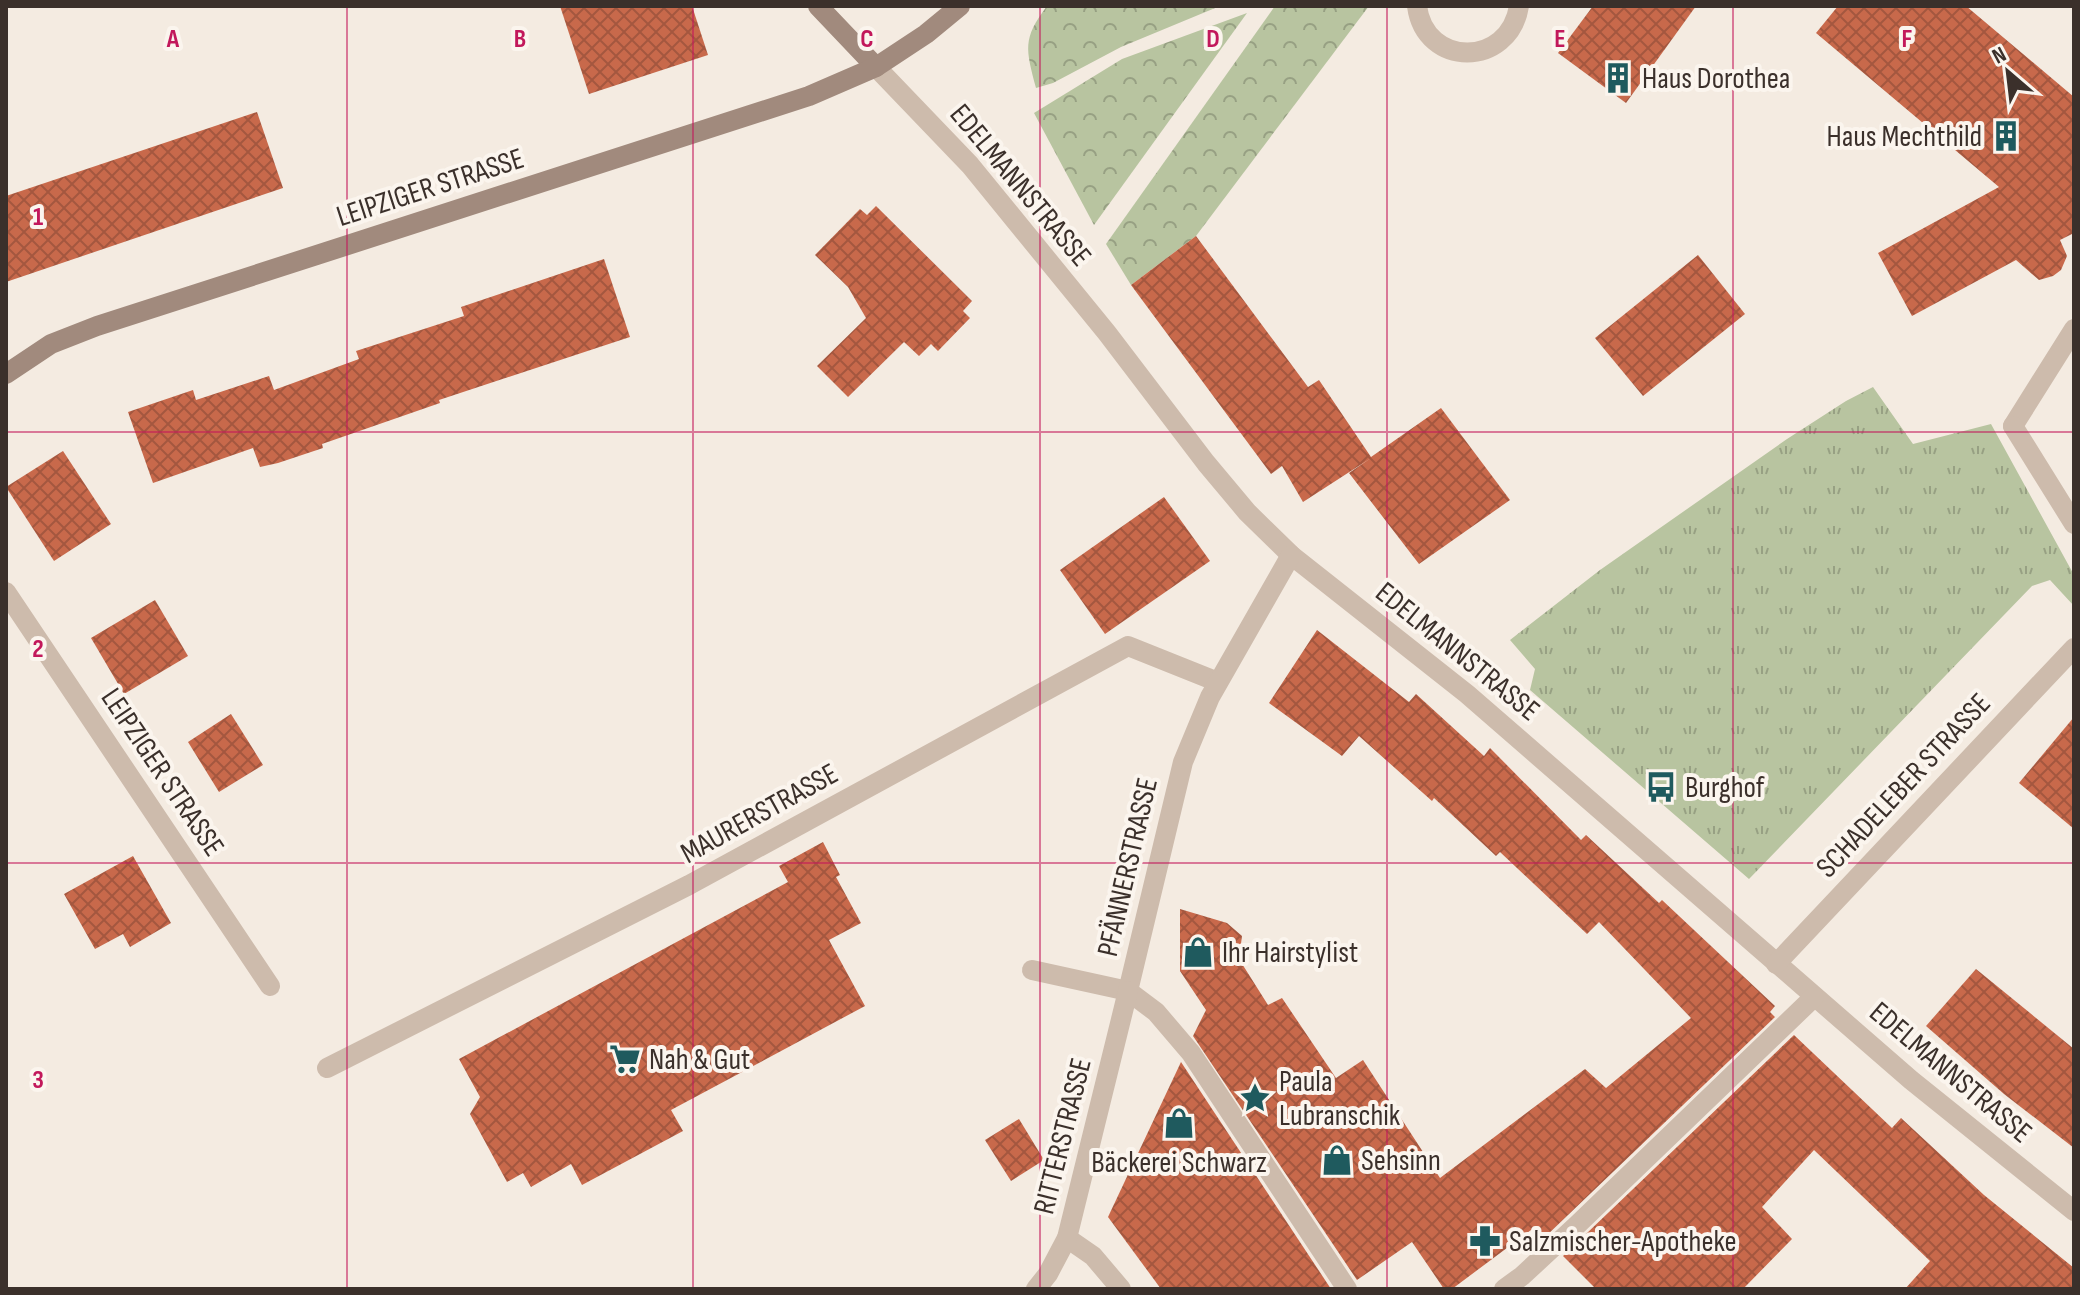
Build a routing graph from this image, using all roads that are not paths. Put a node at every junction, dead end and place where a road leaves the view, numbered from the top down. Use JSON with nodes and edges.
{"nodes":[{"id":1,"x":818,"y":6,"type":"edge"},
{"id":2,"x":960,"y":6,"type":"edge"},
{"id":3,"x":1417,"y":6,"type":"edge"},
{"id":4,"x":1519,"y":6,"type":"edge"},
{"id":5,"x":876,"y":67,"type":"junction"},
{"id":6,"x":2074,"y":329,"type":"edge"},
{"id":7,"x":6,"y":373,"type":"edge"},
{"id":8,"x":2074,"y":524,"type":"edge"},
{"id":9,"x":1291,"y":555,"type":"junction"},
{"id":10,"x":6,"y":592,"type":"edge"},
{"id":11,"x":2074,"y":648,"type":"edge"},
{"id":12,"x":1218,"y":682,"type":"junction"},
{"id":13,"x":1776,"y":964,"type":"junction"},
{"id":14,"x":1032,"y":970,"type":"dead end"},
{"id":15,"x":270,"y":986,"type":"dead end"},
{"id":16,"x":1128,"y":991,"type":"junction"},
{"id":17,"x":1814,"y":997,"type":"junction"},
{"id":18,"x":327,"y":1068,"type":"dead end"},
{"id":19,"x":2074,"y":1211,"type":"edge"},
{"id":20,"x":1067,"y":1238,"type":"junction"},
{"id":21,"x":1530,"y":1282,"type":"edge"},
{"id":22,"x":1036,"y":1289,"type":"edge"},
{"id":23,"x":1121,"y":1289,"type":"edge"},
{"id":24,"x":1347,"y":1289,"type":"edge"},
{"id":25,"x":1504,"y":1289,"type":"edge"}],
"edges":[{"from":1,"to":5,"type":"main road"},
{"from":2,"to":5,"type":"main road","name":"LEIPZIGER STRASSE"},
{"from":3,"to":4,"type":"street"},
{"from":5,"to":7,"type":"main road","name":"LEIPZIGER STRASSE"},
{"from":5,"to":9,"type":"street","name":"EDELMANNSTRASSE"},
{"from":6,"to":8,"type":"street"},
{"from":9,"to":12,"type":"street","name":"PFÄNNERSTRASSE"},
{"from":9,"to":13,"type":"street","name":"EDELMANNSTRASSE"},
{"from":10,"to":15,"type":"street","name":"LEIPZIGER STRASSE"},
{"from":11,"to":13,"type":"street","name":"SCHADELEBER STRASSE"},
{"from":12,"to":16,"type":"street","name":"PFÄNNERSTRASSE"},
{"from":12,"to":18,"type":"street","name":"MAURERSTRASSE"},
{"from":13,"to":17,"type":"street","name":"EDELMANNSTRASSE"},
{"from":14,"to":16,"type":"street"},
{"from":16,"to":20,"type":"street","name":"RITTERSTRASSE"},
{"from":16,"to":24,"type":"street","name":"PFÄNNERSTRASSE"},
{"from":17,"to":19,"type":"street","name":"EDELMANNSTRASSE"},
{"from":17,"to":21,"type":"street"},
{"from":20,"to":22,"type":"street","name":"RITTERSTRASSE"},
{"from":20,"to":23,"type":"street"},
{"from":21,"to":25,"type":"street"}]}
